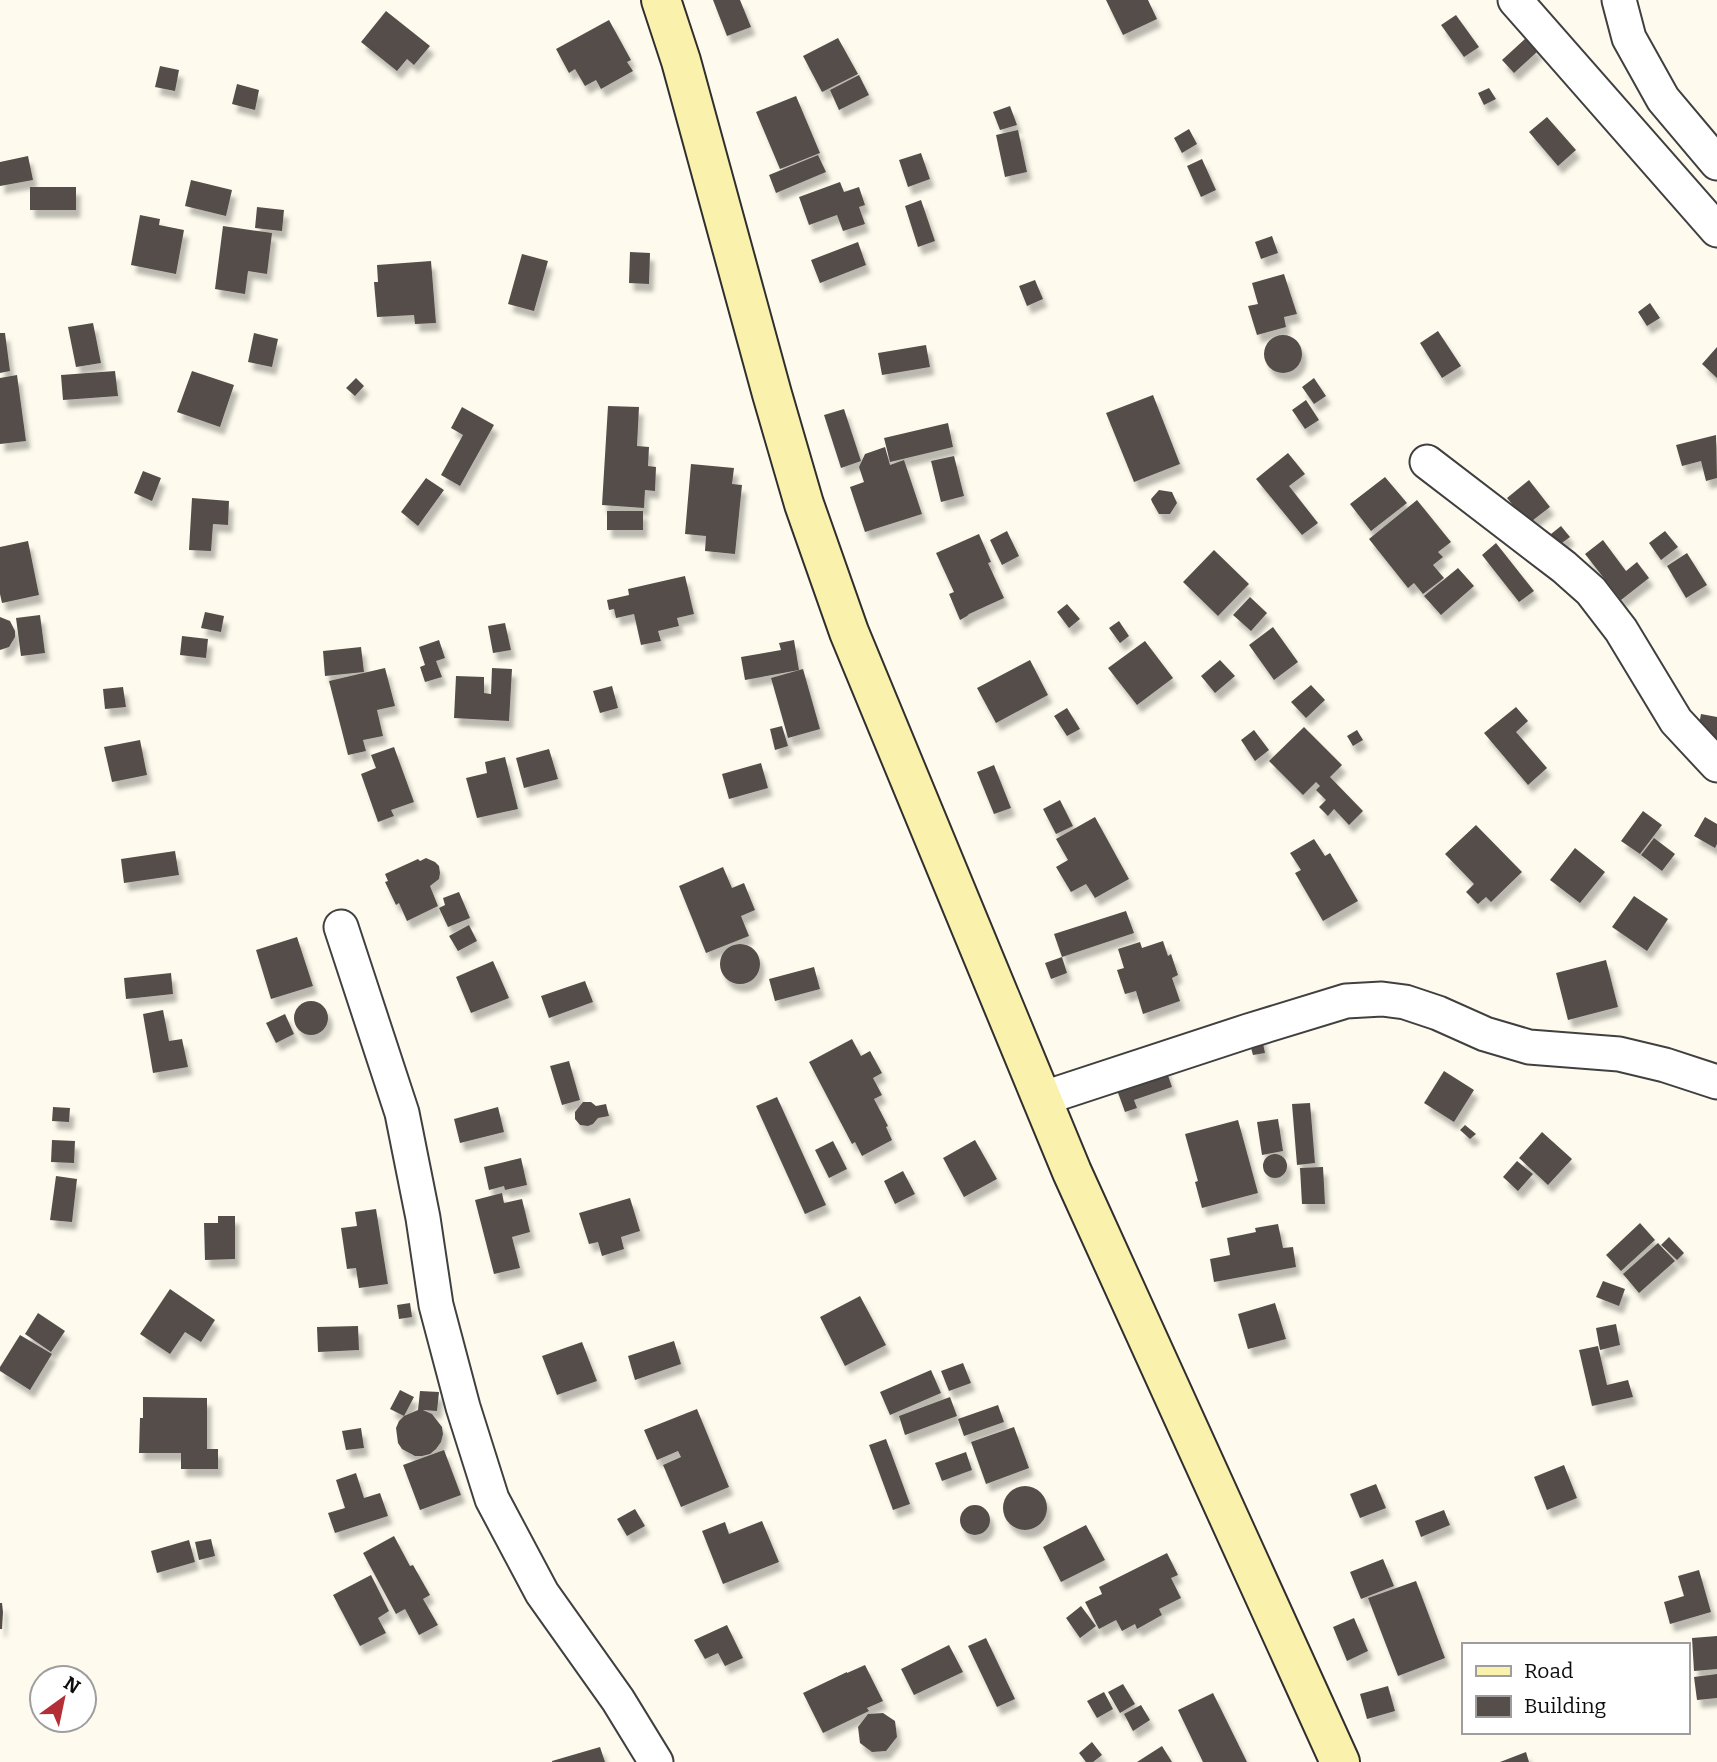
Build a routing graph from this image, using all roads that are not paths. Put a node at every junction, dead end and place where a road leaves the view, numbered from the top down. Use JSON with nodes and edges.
{"nodes":[{"id":1,"x":661,"y":0,"type":"edge"},
{"id":2,"x":1515,"y":0,"type":"edge"},
{"id":3,"x":1619,"y":0,"type":"edge"},
{"id":4,"x":1717,"y":163,"type":"edge"},
{"id":5,"x":1717,"y":230,"type":"edge"},
{"id":6,"x":1427,"y":462,"type":"dead end"},
{"id":7,"x":1717,"y":765,"type":"edge"},
{"id":8,"x":341,"y":927,"type":"dead end"},
{"id":9,"x":1717,"y":1082,"type":"edge"},
{"id":10,"x":1041,"y":1098,"type":"junction"},
{"id":11,"x":656,"y":1762,"type":"edge"},
{"id":12,"x":1339,"y":1762,"type":"edge"}],
"edges":[{"from":1,"to":10,"type":"street"},
{"from":2,"to":5,"type":"street"},
{"from":3,"to":4,"type":"street"},
{"from":6,"to":7,"type":"street"},
{"from":8,"to":11,"type":"street"},
{"from":9,"to":10,"type":"street"},
{"from":10,"to":12,"type":"street"}]}
